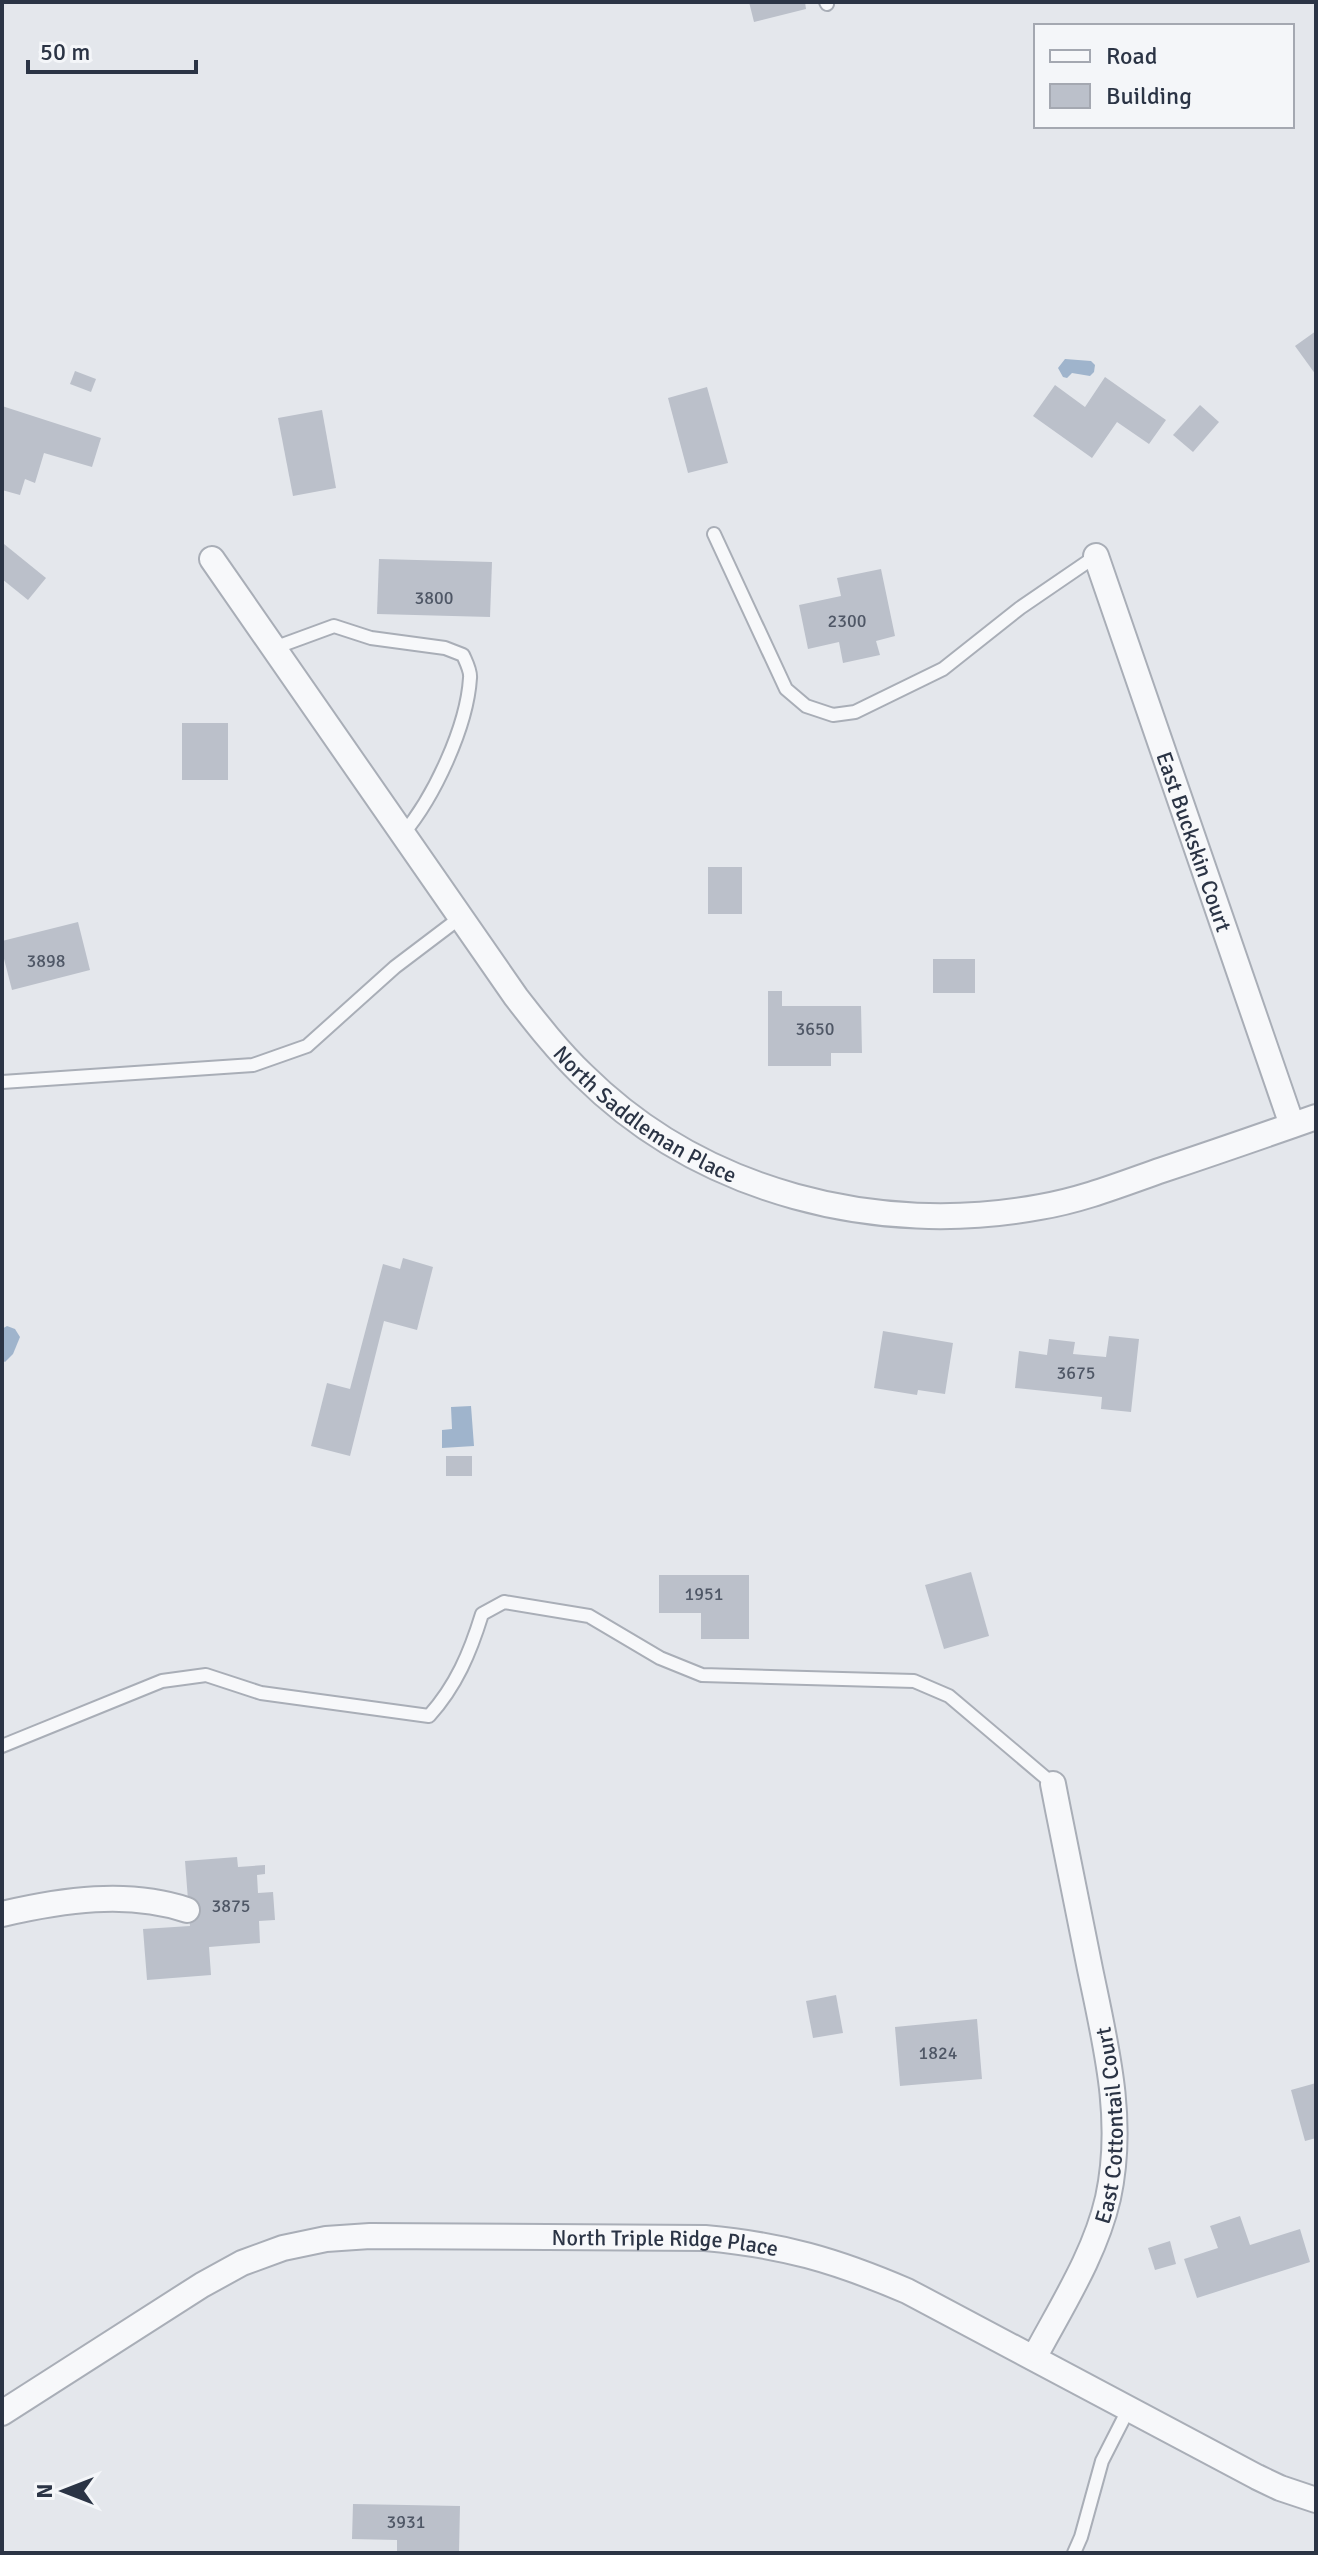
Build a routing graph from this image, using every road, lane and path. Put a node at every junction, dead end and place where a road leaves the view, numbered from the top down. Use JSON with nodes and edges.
{"nodes":[{"id":1,"x":714,"y":534,"type":"dead end"},
{"id":2,"x":1096,"y":556,"type":"joint"},
{"id":3,"x":212,"y":559,"type":"dead end"},
{"id":4,"x":274,"y":648,"type":"junction"},
{"id":5,"x":403,"y":834,"type":"junction"},
{"id":6,"x":461,"y":917,"type":"junction"},
{"id":7,"x":2,"y":1082,"type":"edge"},
{"id":8,"x":1316,"y":1117,"type":"edge"},
{"id":9,"x":1292,"y":1125,"type":"junction"},
{"id":10,"x":2,"y":1746,"type":"edge"},
{"id":11,"x":1053,"y":1784,"type":"joint"},
{"id":12,"x":187,"y":1910,"type":"dead end"},
{"id":13,"x":2,"y":1914,"type":"edge"},
{"id":14,"x":1034,"y":2358,"type":"junction"},
{"id":15,"x":1129,"y":2408,"type":"junction"},
{"id":16,"x":2,"y":2413,"type":"edge"},
{"id":17,"x":1316,"y":2500,"type":"edge"},
{"id":18,"x":1074,"y":2553,"type":"edge"}],
"edges":[{"from":1,"to":2,"type":"lane"},
{"from":2,"to":9,"type":"street","name":"East Buckskin Court"},
{"from":3,"to":4,"type":"street","name":"North Saddleman Place"},
{"from":4,"to":5,"type":"street","name":"North Saddleman Place"},
{"from":4,"to":5,"type":"lane"},
{"from":5,"to":6,"type":"street","name":"North Saddleman Place"},
{"from":6,"to":7,"type":"lane"},
{"from":6,"to":9,"type":"street","name":"North Saddleman Place"},
{"from":8,"to":9,"type":"street","name":"North Saddleman Place"},
{"from":10,"to":11,"type":"lane"},
{"from":11,"to":14,"type":"street","name":"East Cottontail Court"},
{"from":12,"to":13,"type":"street"},
{"from":14,"to":15,"type":"street","name":"North Triple Ridge Place"},
{"from":14,"to":16,"type":"street","name":"North Triple Ridge Place"},
{"from":15,"to":17,"type":"street","name":"North Triple Ridge Place"},
{"from":15,"to":18,"type":"lane"}]}
